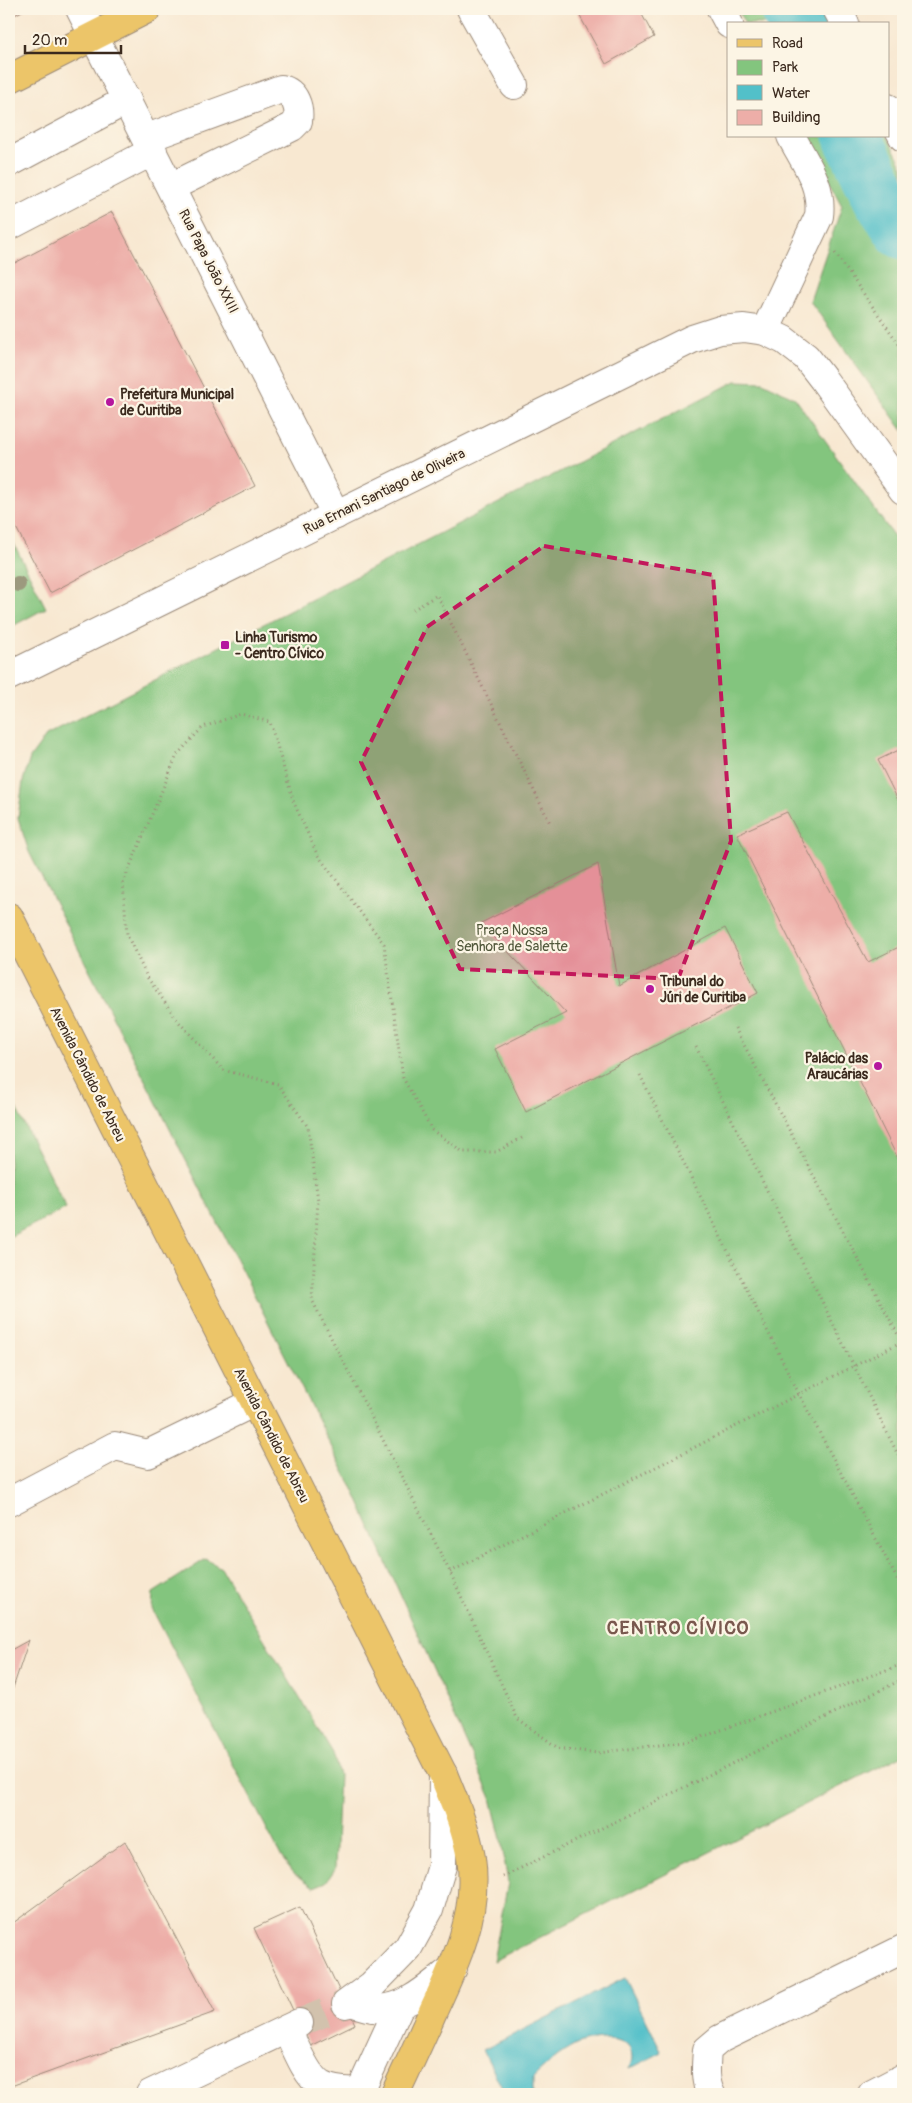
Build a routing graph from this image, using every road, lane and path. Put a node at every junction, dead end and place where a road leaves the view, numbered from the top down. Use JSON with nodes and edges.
{"nodes":[{"id":1,"x":80,"y":9,"type":"edge"},
{"id":2,"x":147,"y":9,"type":"edge"},
{"id":3,"x":471,"y":9,"type":"edge"},
{"id":4,"x":721,"y":9,"type":"edge"},
{"id":5,"x":837,"y":9,"type":"edge"},
{"id":6,"x":728,"y":22,"type":"edge"},
{"id":7,"x":844,"y":22,"type":"edge"},
{"id":8,"x":94,"y":36,"type":"junction"},
{"id":9,"x":9,"y":79,"type":"edge"},
{"id":10,"x":514,"y":86,"type":"dead end"},
{"id":11,"x":128,"y":100,"type":"junction"},
{"id":12,"x":890,"y":112,"type":"edge"},
{"id":13,"x":903,"y":136,"type":"edge"},
{"id":14,"x":792,"y":138,"type":"edge"},
{"id":15,"x":150,"y":145,"type":"junction"},
{"id":16,"x":9,"y":163,"type":"edge"},
{"id":17,"x":171,"y":186,"type":"junction"},
{"id":18,"x":818,"y":216,"type":"junction"},
{"id":19,"x":9,"y":226,"type":"edge"},
{"id":20,"x":765,"y":332,"type":"junction"},
{"id":21,"x":903,"y":350,"type":"edge"},
{"id":22,"x":903,"y":490,"type":"edge"},
{"id":23,"x":336,"y":515,"type":"junction"},
{"id":24,"x":413,"y":610,"type":"dead end"},
{"id":25,"x":9,"y":676,"type":"edge"},
{"id":26,"x":551,"y":825,"type":"dead end"},
{"id":27,"x":9,"y":917,"type":"edge"},
{"id":28,"x":735,"y":1028,"type":"dead end"},
{"id":29,"x":696,"y":1047,"type":"dead end"},
{"id":30,"x":640,"y":1075,"type":"dead end"},
{"id":31,"x":522,"y":1138,"type":"dead end"},
{"id":32,"x":903,"y":1343,"type":"edge"},
{"id":33,"x":854,"y":1366,"type":"junction"},
{"id":34,"x":799,"y":1394,"type":"junction"},
{"id":35,"x":255,"y":1402,"type":"junction"},
{"id":36,"x":903,"y":1465,"type":"edge"},
{"id":37,"x":9,"y":1502,"type":"edge"},
{"id":38,"x":450,"y":1572,"type":"junction"},
{"id":39,"x":903,"y":1590,"type":"edge"},
{"id":40,"x":903,"y":1664,"type":"edge"},
{"id":41,"x":903,"y":1679,"type":"edge"},
{"id":42,"x":443,"y":1774,"type":"junction"},
{"id":43,"x":472,"y":1892,"type":"junction"},
{"id":44,"x":903,"y":1949,"type":"edge"},
{"id":45,"x":453,"y":1968,"type":"junction"},
{"id":46,"x":400,"y":2005,"type":"junction"},
{"id":47,"x":903,"y":2078,"type":"edge"},
{"id":48,"x":359,"y":2093,"type":"edge"},
{"id":49,"x":707,"y":2093,"type":"edge"},
{"id":50,"x":150,"y":2094,"type":"edge"},
{"id":51,"x":395,"y":2094,"type":"edge"},
{"id":52,"x":872,"y":2094,"type":"edge"}],
"edges":[{"from":1,"to":8,"type":"street","name":"Rua Papa João XXIII"},
{"from":2,"to":8,"type":"main road"},
{"from":3,"to":10,"type":"street"},
{"from":4,"to":6,"type":"street"},
{"from":5,"to":7,"type":"street"},
{"from":8,"to":9,"type":"main road"},
{"from":8,"to":11,"type":"street","name":"Rua Papa João XXIII"},
{"from":11,"to":15,"type":"street","name":"Rua Papa João XXIII"},
{"from":11,"to":16,"type":"street"},
{"from":12,"to":13,"type":"street"},
{"from":14,"to":18,"type":"street"},
{"from":15,"to":17,"type":"street","name":"Rua Papa João XXIII"},
{"from":15,"to":17,"type":"street"},
{"from":15,"to":19,"type":"street"},
{"from":17,"to":23,"type":"street","name":"Rua Papa João XXIII"},
{"from":18,"to":20,"type":"street"},
{"from":18,"to":21,"type":"path"},
{"from":20,"to":22,"type":"street","name":"Rua Ernani Santiago de Oliveira"},
{"from":20,"to":23,"type":"street","name":"Rua Ernani Santiago de Oliveira"},
{"from":23,"to":25,"type":"street","name":"Rua Ernani Santiago de Oliveira"},
{"from":24,"to":26,"type":"path"},
{"from":27,"to":35,"type":"main road","name":"Avenida Cândido de Abreu"},
{"from":28,"to":32,"type":"path"},
{"from":29,"to":33,"type":"path"},
{"from":30,"to":34,"type":"path"},
{"from":31,"to":38,"type":"path"},
{"from":32,"to":33,"type":"path"},
{"from":33,"to":34,"type":"path"},
{"from":33,"to":36,"type":"path"},
{"from":34,"to":38,"type":"path"},
{"from":34,"to":39,"type":"path"},
{"from":35,"to":37,"type":"street"},
{"from":35,"to":42,"type":"main road","name":"Avenida Cândido de Abreu"},
{"from":38,"to":40,"type":"path"},
{"from":41,"to":43,"type":"path"},
{"from":42,"to":43,"type":"main road","name":"Avenida Cândido de Abreu"},
{"from":42,"to":46,"type":"street"},
{"from":43,"to":45,"type":"main road","name":"Avenida Cândido de Abreu"},
{"from":44,"to":49,"type":"street"},
{"from":45,"to":46,"type":"street"},
{"from":45,"to":51,"type":"main road","name":"Avenida Cândido de Abreu"},
{"from":46,"to":48,"type":"street"},
{"from":47,"to":52,"type":"street"},
{"from":48,"to":50,"type":"street"}]}
